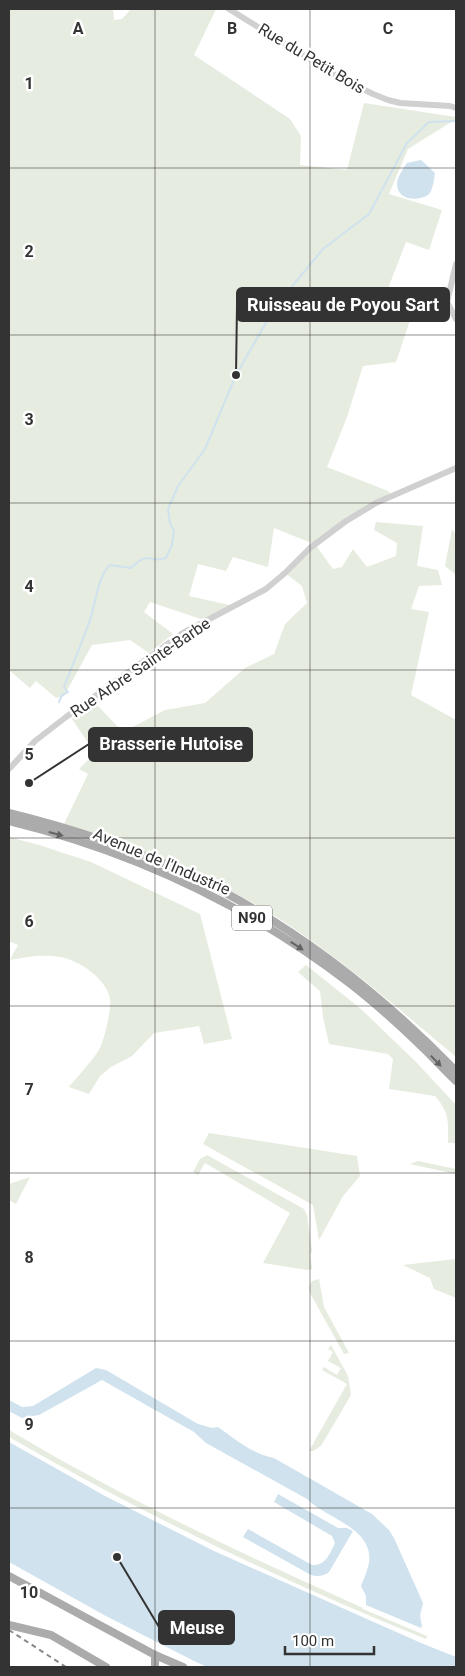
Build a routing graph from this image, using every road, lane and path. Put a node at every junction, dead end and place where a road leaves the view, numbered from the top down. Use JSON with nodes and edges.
{"nodes":[{"id":1,"x":229,"y":9,"type":"edge"},
{"id":2,"x":456,"y":108,"type":"edge"},
{"id":3,"x":456,"y":264,"type":"edge"},
{"id":4,"x":456,"y":319,"type":"edge"},
{"id":5,"x":456,"y":468,"type":"edge"},
{"id":6,"x":9,"y":769,"type":"edge"},
{"id":7,"x":9,"y":814,"type":"edge"},
{"id":8,"x":9,"y":822,"type":"edge"},
{"id":9,"x":454,"y":1074,"type":"edge"},
{"id":10,"x":456,"y":1081,"type":"edge"},
{"id":11,"x":9,"y":1576,"type":"edge"},
{"id":12,"x":12,"y":1626,"type":"edge"},
{"id":13,"x":155,"y":1655,"type":"junction"},
{"id":14,"x":106,"y":1667,"type":"edge"},
{"id":15,"x":155,"y":1667,"type":"edge"},
{"id":16,"x":183,"y":1667,"type":"edge"}],
"edges":[{"from":1,"to":2,"type":"street","name":"Rue du Petit Bois"},
{"from":3,"to":4,"type":"street"},
{"from":5,"to":6,"type":"street","name":"Rue Arbre Sainte-Barbe"},
{"from":7,"to":9,"type":"main road","name":"Avenue de l'Industrie","number":"N90"},
{"from":8,"to":9,"type":"main road","name":"Avenue de l'Industrie","number":"N90","one_way":true},
{"from":9,"to":10,"type":"main road","name":"Avenue de l'Industrie","number":"N90"},
{"from":11,"to":13,"type":"main road"},
{"from":12,"to":14,"type":"main road"},
{"from":13,"to":15,"type":"main road"},
{"from":13,"to":16,"type":"main road"}]}
